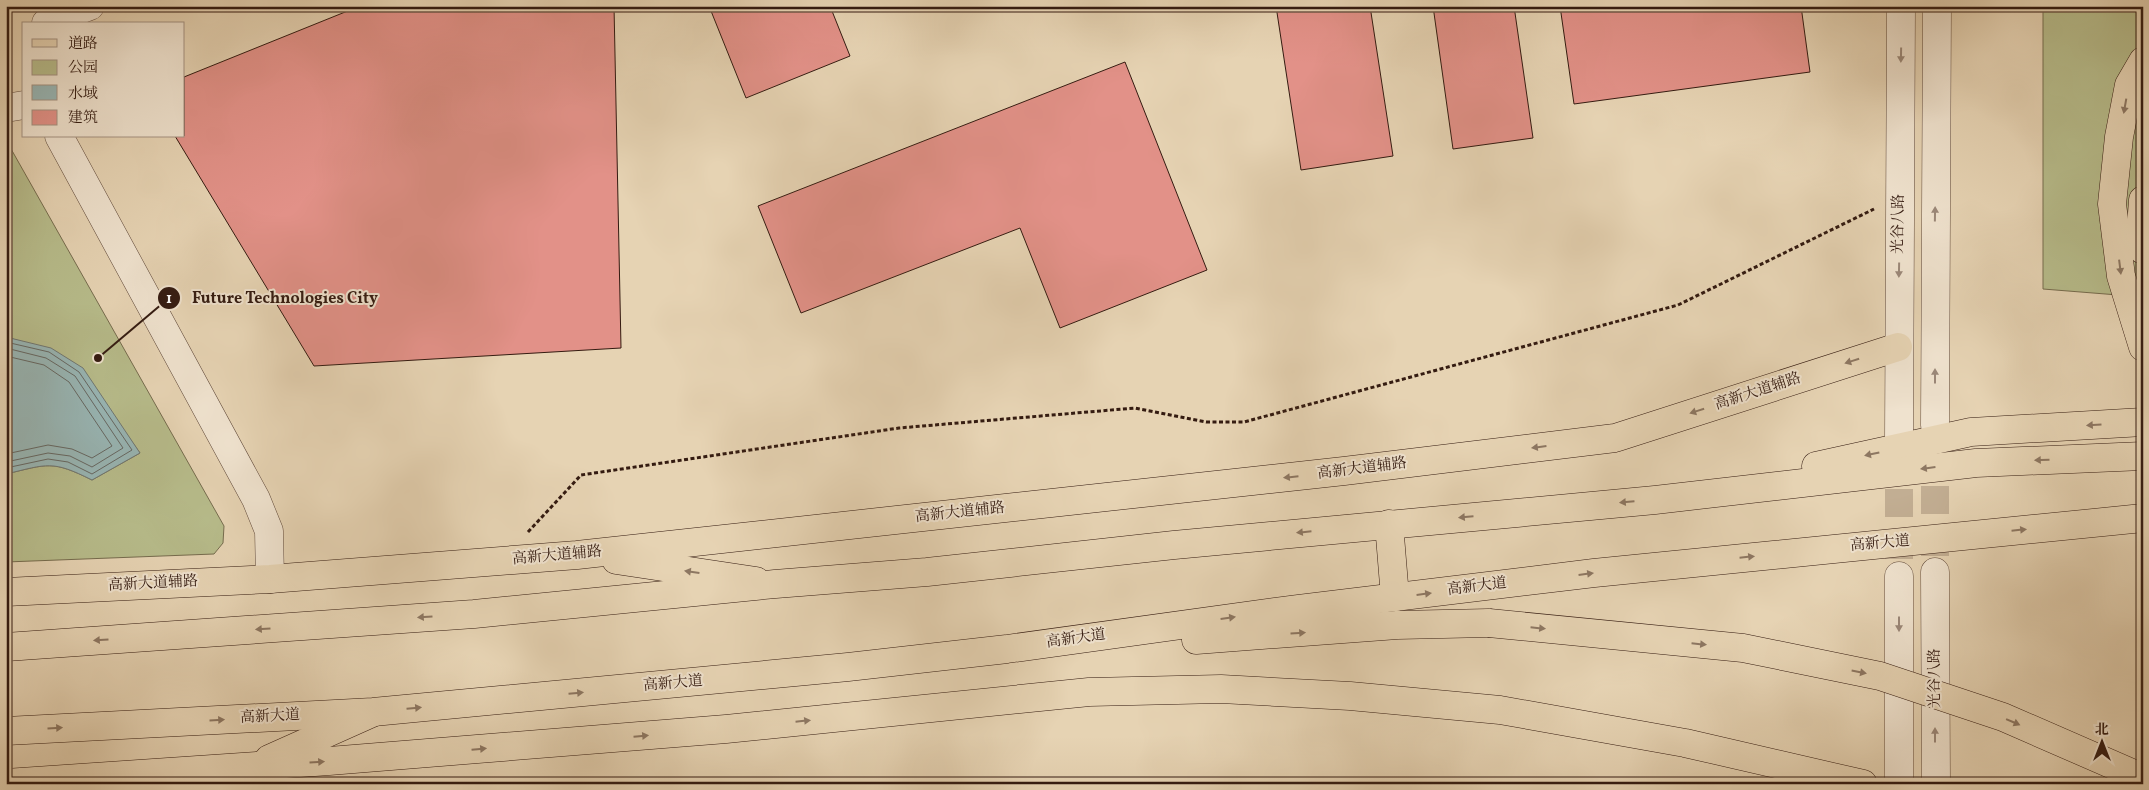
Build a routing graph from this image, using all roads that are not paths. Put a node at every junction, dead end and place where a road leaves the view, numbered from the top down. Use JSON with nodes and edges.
{"nodes":[{"id":1,"x":90,"y":6,"type":"edge"},
{"id":2,"x":1901,"y":6,"type":"edge"},
{"id":3,"x":1937,"y":6,"type":"edge"},
{"id":4,"x":46,"y":18,"type":"edge"},
{"id":5,"x":2143,"y":61,"type":"edge"},
{"id":6,"x":22,"y":105,"type":"edge"},
{"id":7,"x":6,"y":108,"type":"edge"},
{"id":8,"x":60,"y":138,"type":"edge"},
{"id":9,"x":2143,"y":200,"type":"edge"},
{"id":10,"x":2143,"y":250,"type":"edge"},
{"id":11,"x":1898,"y":346,"type":"junction"},
{"id":12,"x":2143,"y":347,"type":"edge"},
{"id":13,"x":2143,"y":422,"type":"edge"},
{"id":14,"x":1935,"y":425,"type":"tunnel mouth"},
{"id":15,"x":1899,"y":441,"type":"tunnel mouth"},
{"id":16,"x":2143,"y":456,"type":"edge"},
{"id":17,"x":1654,"y":500,"type":"junction"},
{"id":18,"x":2143,"y":518,"type":"edge"},
{"id":19,"x":1389,"y":524,"type":"junction"},
{"id":20,"x":577,"y":555,"type":"junction"},
{"id":21,"x":1935,"y":572,"type":"tunnel mouth"},
{"id":22,"x":1899,"y":576,"type":"tunnel mouth"},
{"id":23,"x":270,"y":578,"type":"junction"},
{"id":24,"x":775,"y":584,"type":"junction"},
{"id":25,"x":6,"y":592,"type":"edge"},
{"id":26,"x":1395,"y":597,"type":"junction"},
{"id":27,"x":6,"y":647,"type":"edge"},
{"id":28,"x":848,"y":667,"type":"junction"},
{"id":29,"x":373,"y":712,"type":"junction"},
{"id":30,"x":6,"y":731,"type":"edge"},
{"id":31,"x":252,"y":766,"type":"junction"},
{"id":32,"x":2143,"y":778,"type":"edge"},
{"id":33,"x":6,"y":783,"type":"edge"},
{"id":34,"x":1863,"y":784,"type":"edge"},
{"id":35,"x":1899,"y":784,"type":"edge"},
{"id":36,"x":1936,"y":784,"type":"edge"}],
"edges":[{"from":1,"to":4,"type":"street"},
{"from":2,"to":11,"type":"street","name":"光谷八路","one_way":true},
{"from":14,"to":3,"type":"street","one_way":true},
{"from":5,"to":12,"type":"main road","one_way":true},
{"from":6,"to":7,"type":"street"},
{"from":8,"to":23,"type":"street"},
{"from":9,"to":10,"type":"main road"},
{"from":11,"to":15,"type":"street","name":"光谷八路"},
{"from":11,"to":20,"type":"main road","name":"高新大道辅路","one_way":true},
{"from":13,"to":17,"type":"main road","one_way":true},
{"from":16,"to":17,"type":"main road","one_way":true},
{"from":17,"to":19,"type":"main road","one_way":true},
{"from":26,"to":18,"type":"main road","name":"高新大道","one_way":true},
{"from":19,"to":24,"type":"main road","one_way":true},
{"from":19,"to":26,"type":"main road"},
{"from":20,"to":23,"type":"main road","name":"高新大道辅路"},
{"from":24,"to":20,"type":"main road","one_way":true},
{"from":36,"to":21,"type":"street","name":"光谷八路","one_way":true},
{"from":22,"to":35,"type":"street","one_way":true},
{"from":23,"to":25,"type":"main road","name":"高新大道辅路"},
{"from":24,"to":27,"type":"main road","one_way":true},
{"from":28,"to":26,"type":"main road","name":"高新大道","one_way":true},
{"from":29,"to":28,"type":"main road","name":"高新大道","one_way":true},
{"from":28,"to":32,"type":"main road","one_way":true,"bridge":true},
{"from":30,"to":29,"type":"main road","name":"高新大道","one_way":true},
{"from":29,"to":31,"type":"main road"},
{"from":31,"to":33,"type":"main road"},
{"from":31,"to":34,"type":"main road","one_way":true}]}
